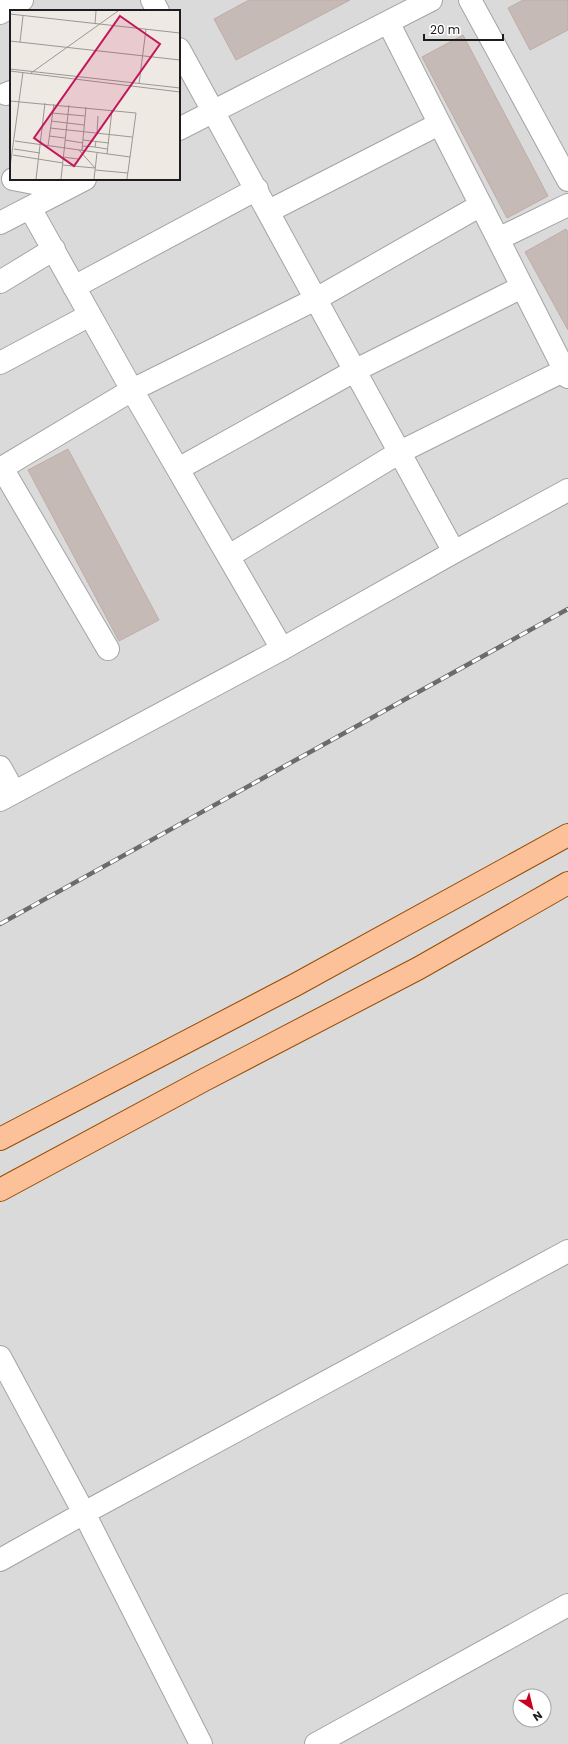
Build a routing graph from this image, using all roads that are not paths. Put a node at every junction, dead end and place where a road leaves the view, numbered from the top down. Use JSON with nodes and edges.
{"nodes":[{"id":1,"x":22,"y":0,"type":"edge"},
{"id":2,"x":152,"y":0,"type":"edge"},
{"id":3,"x":430,"y":0,"type":"edge"},
{"id":4,"x":470,"y":0,"type":"edge"},
{"id":5,"x":157,"y":10,"type":"edge"},
{"id":6,"x":0,"y":13,"type":"edge"},
{"id":7,"x":388,"y":22,"type":"junction"},
{"id":8,"x":180,"y":52,"type":"edge"},
{"id":9,"x":212,"y":111,"type":"junction"},
{"id":10,"x":439,"y":124,"type":"junction"},
{"id":11,"x":180,"y":128,"type":"edge"},
{"id":12,"x":0,"y":176,"type":"edge"},
{"id":13,"x":10,"y":178,"type":"edge"},
{"id":14,"x":17,"y":180,"type":"edge"},
{"id":15,"x":83,"y":180,"type":"edge"},
{"id":16,"x":568,"y":180,"type":"edge"},
{"id":17,"x":257,"y":189,"type":"junction"},
{"id":18,"x":65,"y":190,"type":"junction"},
{"id":19,"x":481,"y":205,"type":"junction"},
{"id":20,"x":568,"y":205,"type":"edge"},
{"id":21,"x":30,"y":208,"type":"junction"},
{"id":22,"x":269,"y":211,"type":"junction"},
{"id":23,"x":0,"y":223,"type":"edge"},
{"id":24,"x":498,"y":239,"type":"junction"},
{"id":25,"x":54,"y":249,"type":"junction"},
{"id":26,"x":0,"y":282,"type":"edge"},
{"id":27,"x":74,"y":287,"type":"junction"},
{"id":28,"x":522,"y":287,"type":"junction"},
{"id":29,"x":316,"y":300,"type":"junction"},
{"id":30,"x":90,"y":314,"type":"junction"},
{"id":31,"x":0,"y":363,"type":"edge"},
{"id":32,"x":356,"y":370,"type":"junction"},
{"id":33,"x":566,"y":374,"type":"edge"},
{"id":34,"x":132,"y":390,"type":"junction"},
{"id":35,"x":400,"y":452,"type":"junction"},
{"id":36,"x":1,"y":468,"type":"edge"},
{"id":37,"x":178,"y":469,"type":"junction"},
{"id":38,"x":568,"y":490,"type":"edge"},
{"id":39,"x":454,"y":552,"type":"junction"},
{"id":40,"x":229,"y":556,"type":"junction"},
{"id":41,"x":108,"y":649,"type":"dead end"},
{"id":42,"x":282,"y":649,"type":"junction"},
{"id":43,"x":0,"y":767,"type":"edge"},
{"id":44,"x":7,"y":796,"type":"edge"},
{"id":45,"x":568,"y":835,"type":"edge"},
{"id":46,"x":568,"y":882,"type":"edge"},
{"id":47,"x":0,"y":1139,"type":"edge"},
{"id":48,"x":0,"y":1190,"type":"edge"},
{"id":49,"x":568,"y":1251,"type":"edge"},
{"id":50,"x":0,"y":1357,"type":"edge"},
{"id":51,"x":84,"y":1512,"type":"junction"},
{"id":52,"x":0,"y":1560,"type":"edge"},
{"id":53,"x":568,"y":1605,"type":"edge"},
{"id":54,"x":201,"y":1744,"type":"edge"},
{"id":55,"x":316,"y":1744,"type":"edge"}],
"edges":[{"from":1,"to":6,"type":"street"},
{"from":2,"to":5,"type":"street"},
{"from":3,"to":7,"type":"street"},
{"from":4,"to":16,"type":"street"},
{"from":7,"to":9,"type":"street"},
{"from":7,"to":10,"type":"street"},
{"from":8,"to":9,"type":"street"},
{"from":9,"to":11,"type":"street"},
{"from":9,"to":17,"type":"street"},
{"from":10,"to":19,"type":"street"},
{"from":10,"to":22,"type":"street"},
{"from":12,"to":13,"type":"street"},
{"from":14,"to":18,"type":"street"},
{"from":15,"to":18,"type":"street"},
{"from":17,"to":22,"type":"street"},
{"from":17,"to":27,"type":"street"},
{"from":18,"to":21,"type":"street"},
{"from":19,"to":24,"type":"street"},
{"from":19,"to":29,"type":"street"},
{"from":20,"to":24,"type":"street"},
{"from":21,"to":23,"type":"street"},
{"from":21,"to":25,"type":"street"},
{"from":22,"to":29,"type":"street"},
{"from":24,"to":28,"type":"street"},
{"from":25,"to":26,"type":"street"},
{"from":25,"to":27,"type":"street"},
{"from":27,"to":30,"type":"street"},
{"from":28,"to":32,"type":"street"},
{"from":28,"to":33,"type":"street"},
{"from":29,"to":32,"type":"street"},
{"from":29,"to":34,"type":"street"},
{"from":30,"to":31,"type":"street"},
{"from":30,"to":34,"type":"street"},
{"from":32,"to":35,"type":"street"},
{"from":32,"to":37,"type":"street"},
{"from":33,"to":35,"type":"street"},
{"from":34,"to":36,"type":"street"},
{"from":34,"to":37,"type":"street"},
{"from":35,"to":39,"type":"street"},
{"from":35,"to":40,"type":"street"},
{"from":36,"to":41,"type":"street"},
{"from":37,"to":40,"type":"street"},
{"from":38,"to":39,"type":"street"},
{"from":39,"to":42,"type":"street"},
{"from":40,"to":42,"type":"street"},
{"from":42,"to":44,"type":"street"},
{"from":43,"to":44,"type":"street"},
{"from":45,"to":47,"type":"main road"},
{"from":46,"to":48,"type":"main road"},
{"from":49,"to":51,"type":"street"},
{"from":50,"to":51,"type":"street"},
{"from":51,"to":52,"type":"street"},
{"from":51,"to":54,"type":"street"},
{"from":53,"to":55,"type":"street"}]}
